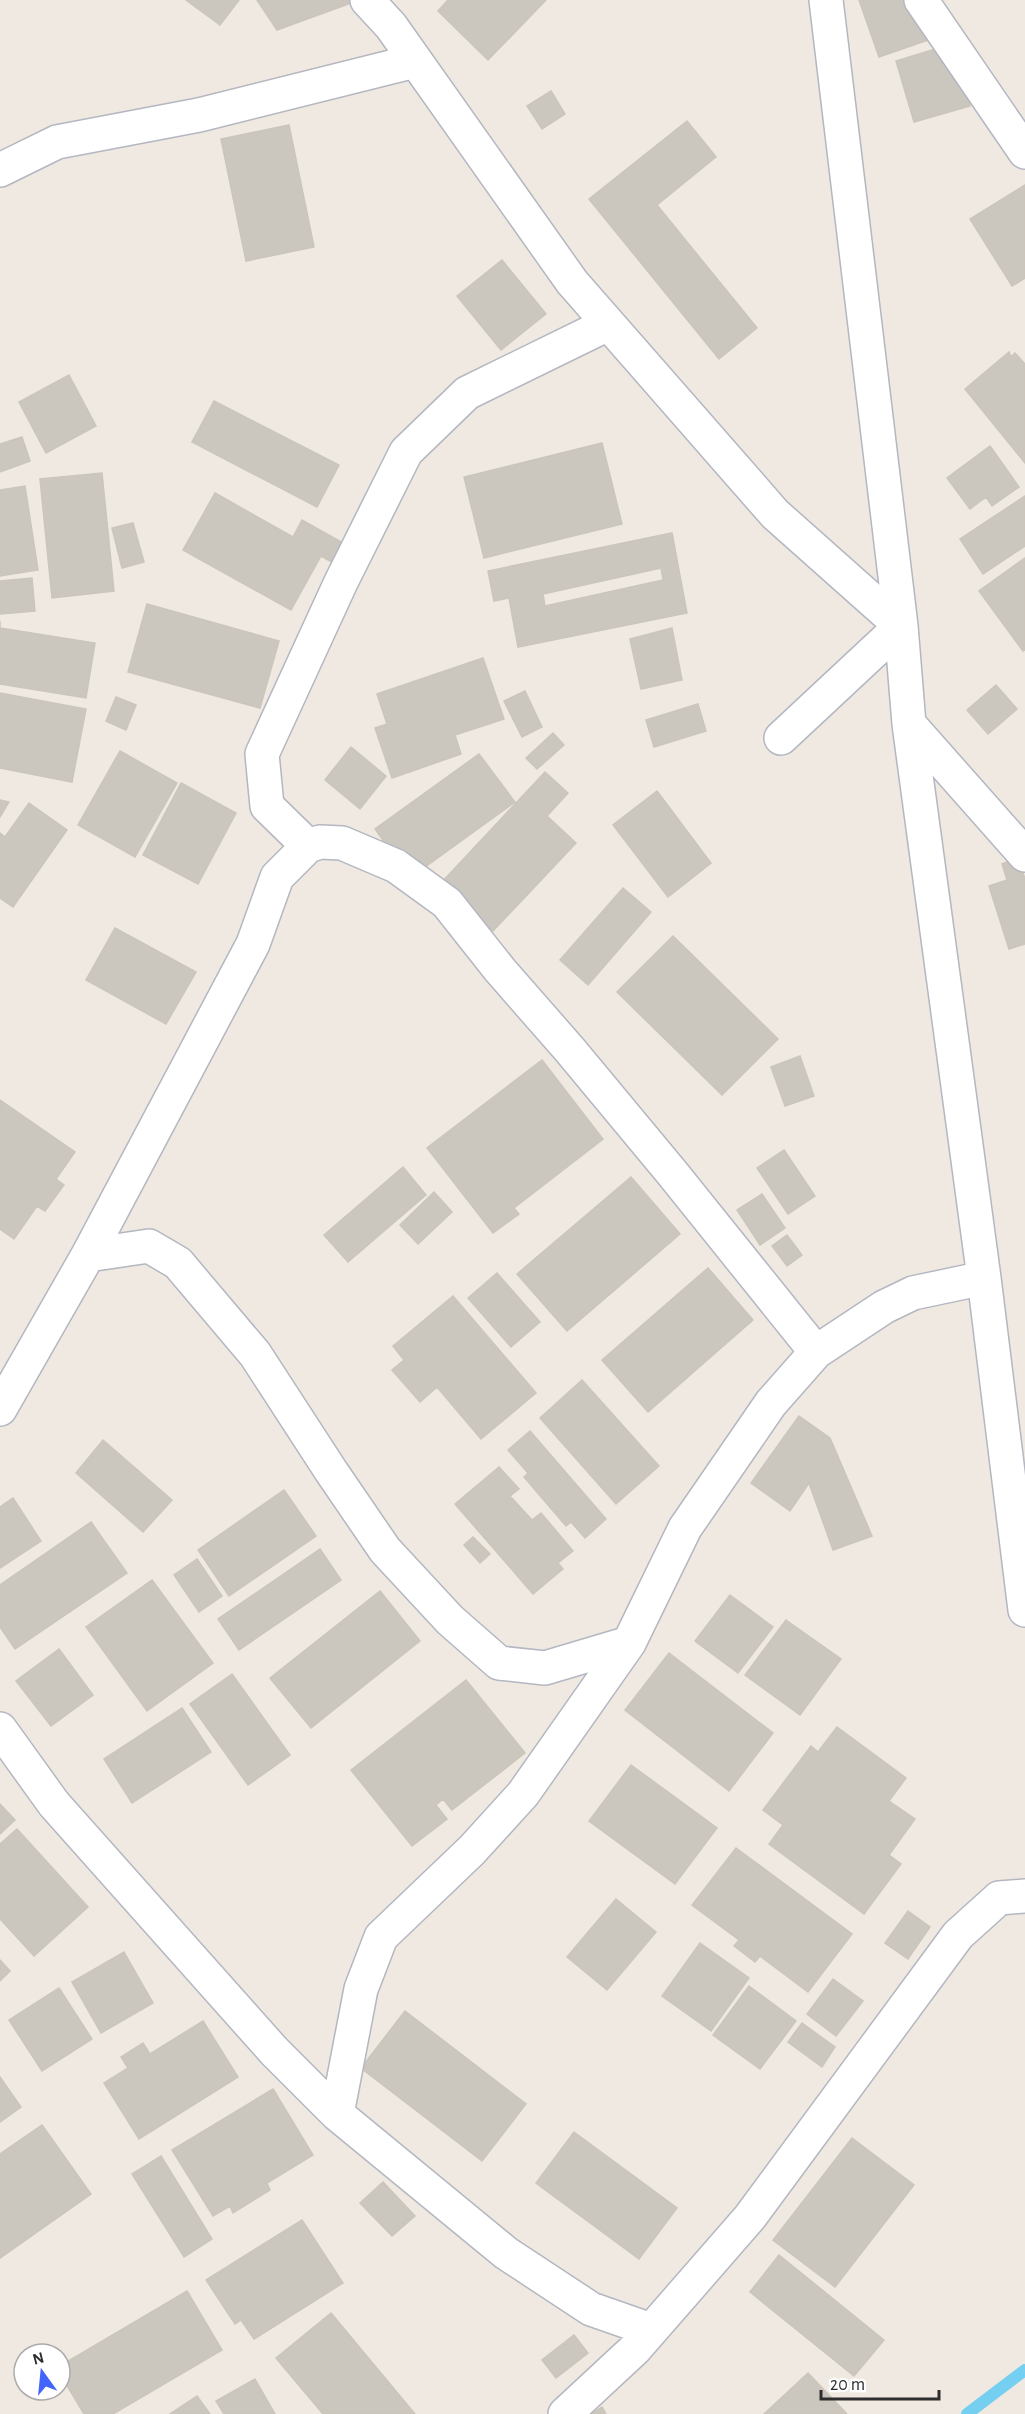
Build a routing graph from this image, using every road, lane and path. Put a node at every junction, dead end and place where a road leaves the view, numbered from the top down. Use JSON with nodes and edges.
{"nodes":[{"id":1,"x":367,"y":0,"type":"edge"},
{"id":2,"x":826,"y":0,"type":"edge"},
{"id":3,"x":921,"y":0,"type":"edge"},
{"id":4,"x":414,"y":61,"type":"junction"},
{"id":5,"x":1025,"y":152,"type":"edge"},
{"id":6,"x":0,"y":170,"type":"edge"},
{"id":7,"x":608,"y":324,"type":"junction"},
{"id":8,"x":901,"y":627,"type":"junction"},
{"id":9,"x":909,"y":724,"type":"junction"},
{"id":10,"x":781,"y":738,"type":"dead end"},
{"id":11,"x":308,"y":846,"type":"junction"},
{"id":12,"x":1025,"y":855,"type":"edge"},
{"id":13,"x":88,"y":1255,"type":"junction"},
{"id":14,"x":984,"y":1278,"type":"junction"},
{"id":15,"x":816,"y":1352,"type":"junction"},
{"id":16,"x":0,"y":1409,"type":"edge"},
{"id":17,"x":1025,"y":1610,"type":"edge"},
{"id":18,"x":629,"y":1643,"type":"junction"},
{"id":19,"x":0,"y":1730,"type":"edge"},
{"id":20,"x":1025,"y":1896,"type":"edge"},
{"id":21,"x":337,"y":2114,"type":"junction"},
{"id":22,"x":651,"y":2330,"type":"junction"},
{"id":23,"x":566,"y":2414,"type":"edge"}],
"edges":[{"from":1,"to":4,"type":"street"},
{"from":2,"to":8,"type":"street"},
{"from":3,"to":5,"type":"street"},
{"from":4,"to":6,"type":"street"},
{"from":4,"to":7,"type":"street"},
{"from":7,"to":8,"type":"street"},
{"from":7,"to":11,"type":"street"},
{"from":8,"to":9,"type":"street"},
{"from":8,"to":10,"type":"street"},
{"from":9,"to":12,"type":"street"},
{"from":9,"to":14,"type":"street"},
{"from":11,"to":13,"type":"street"},
{"from":11,"to":15,"type":"street"},
{"from":13,"to":16,"type":"street"},
{"from":13,"to":18,"type":"street"},
{"from":14,"to":15,"type":"street"},
{"from":14,"to":17,"type":"street"},
{"from":15,"to":18,"type":"street"},
{"from":18,"to":21,"type":"street"},
{"from":19,"to":21,"type":"street"},
{"from":20,"to":22,"type":"street"},
{"from":21,"to":22,"type":"street"},
{"from":22,"to":23,"type":"street"}]}
